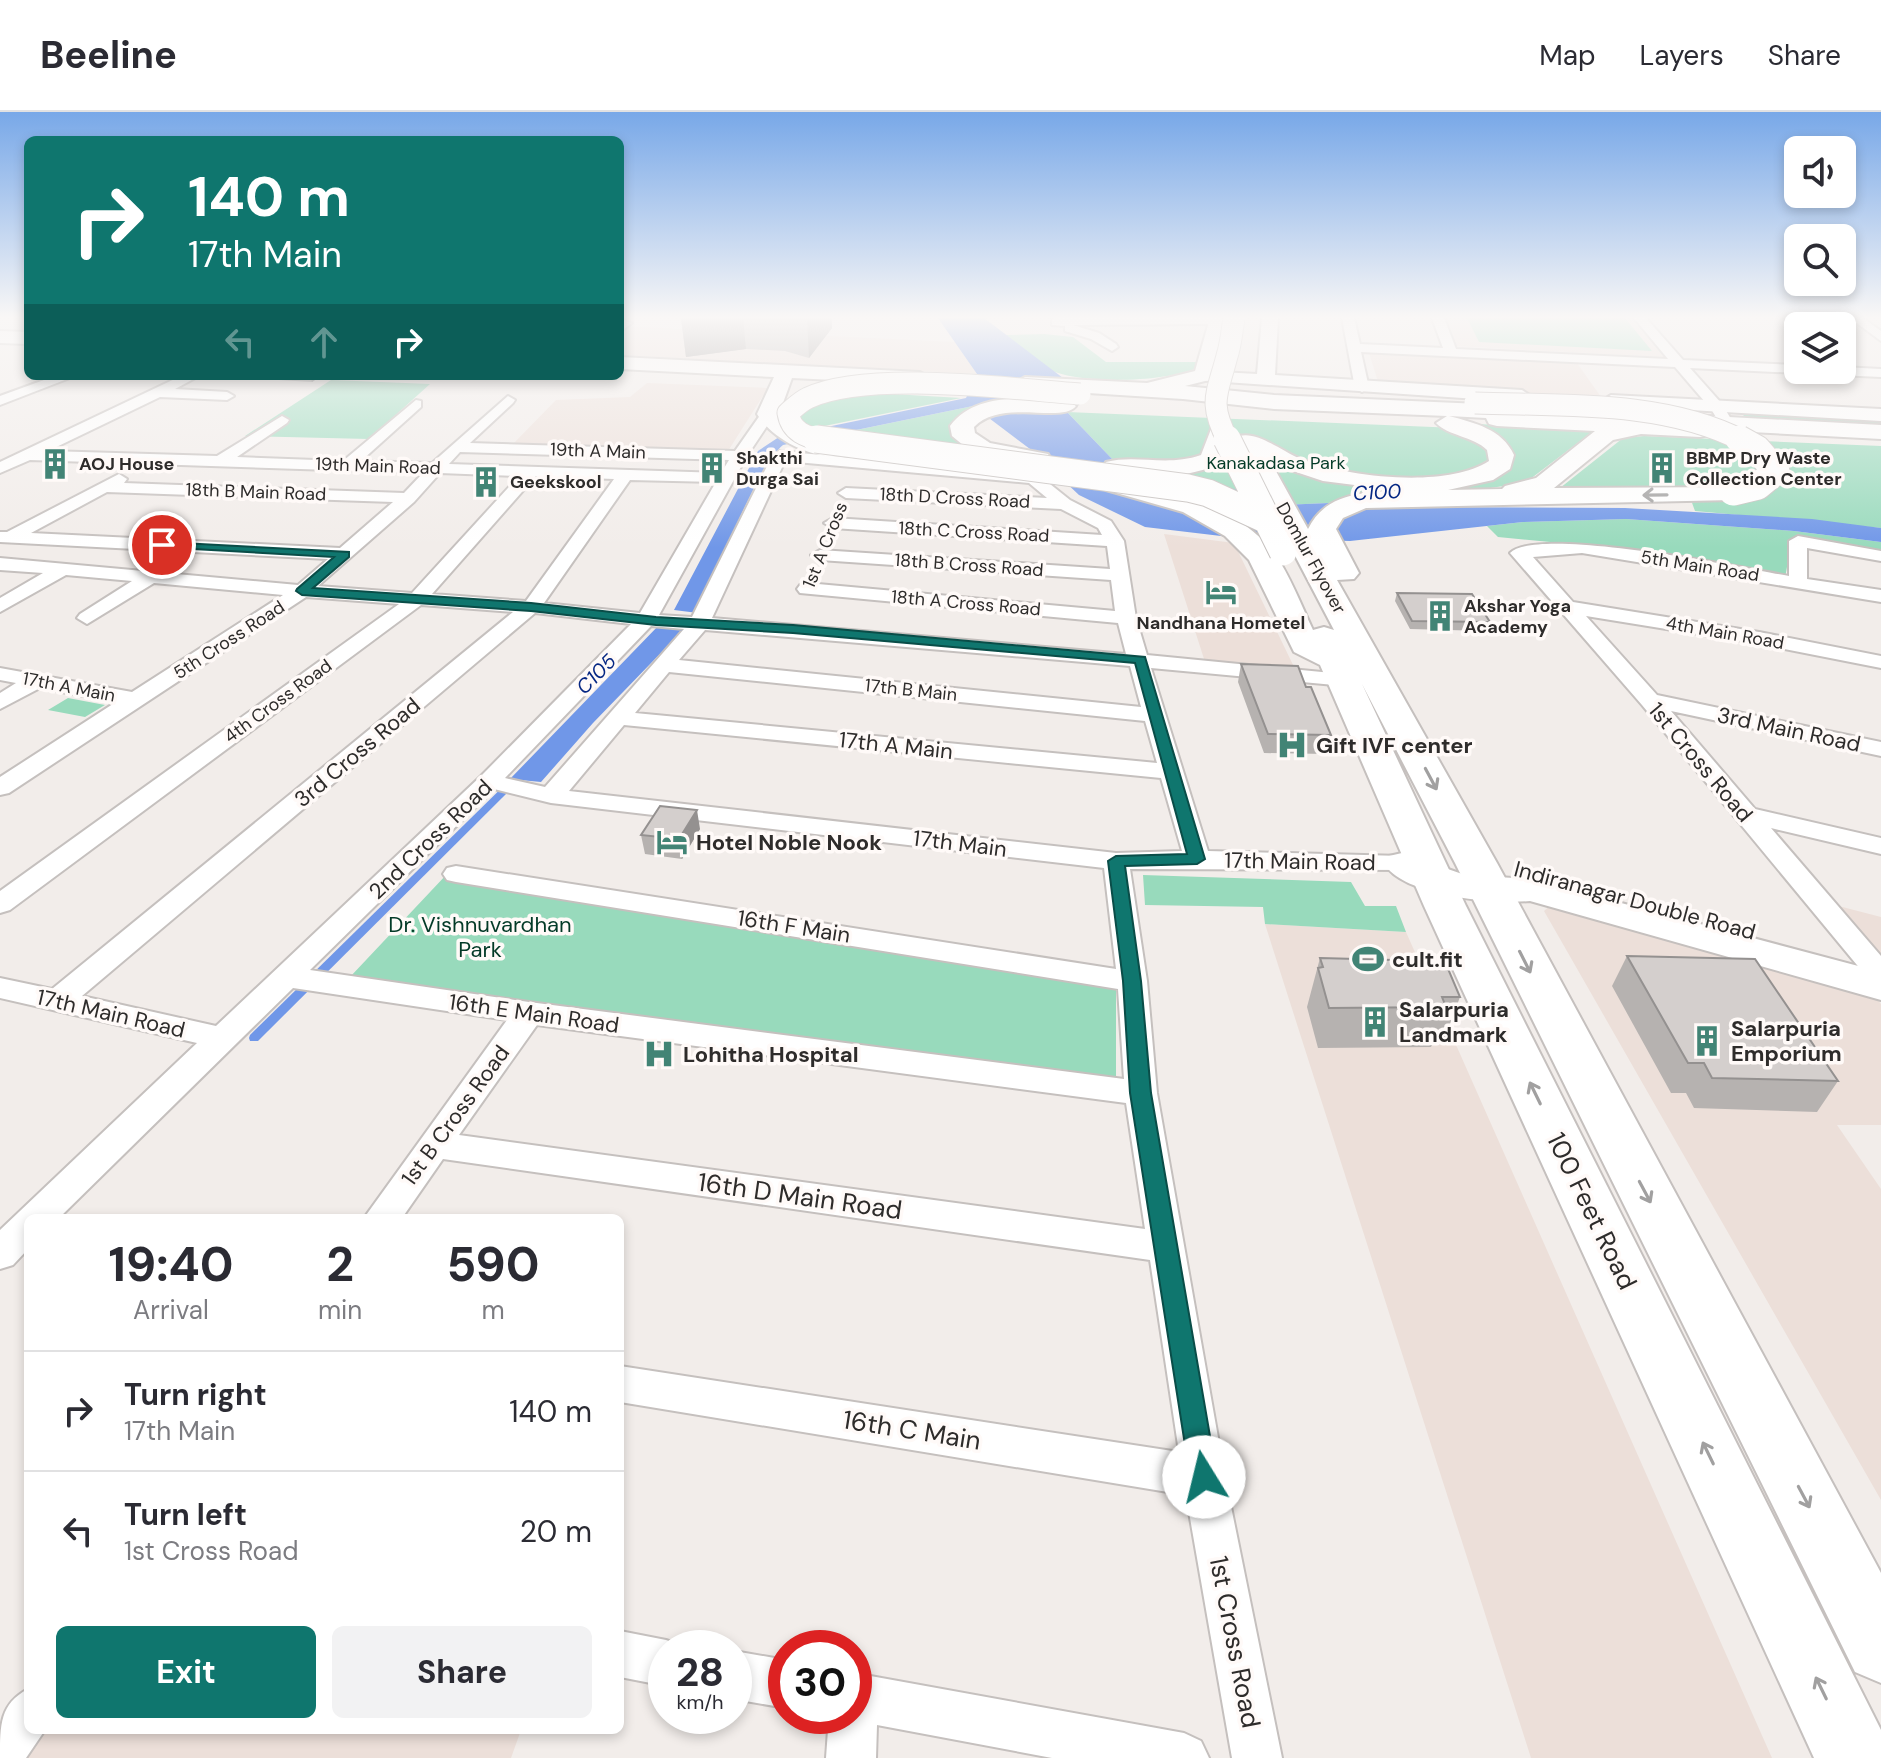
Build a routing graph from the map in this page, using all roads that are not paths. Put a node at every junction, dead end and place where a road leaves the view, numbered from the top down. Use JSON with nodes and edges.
{"nodes":[{"id":1,"x":153,"y":395,"type":"edge"},
{"id":2,"x":199,"y":395,"type":"edge"},
{"id":3,"x":776,"y":395,"type":"edge"},
{"id":4,"x":817,"y":395,"type":"edge"},
{"id":5,"x":1060,"y":395,"type":"edge"},
{"id":6,"x":1064,"y":395,"type":"edge"},
{"id":7,"x":1131,"y":395,"type":"edge"},
{"id":8,"x":1144,"y":395,"type":"edge"},
{"id":9,"x":1209,"y":395,"type":"edge"},
{"id":10,"x":1216,"y":395,"type":"edge"},
{"id":11,"x":1237,"y":395,"type":"edge"},
{"id":12,"x":1258,"y":395,"type":"edge"},
{"id":13,"x":1450,"y":395,"type":"edge"},
{"id":14,"x":1704,"y":395,"type":"edge"},
{"id":15,"x":227,"y":396,"type":"dead end"},
{"id":16,"x":1079,"y":396,"type":"junction"},
{"id":17,"x":1127,"y":396,"type":"junction"},
{"id":18,"x":508,"y":400,"type":"dead end"},
{"id":19,"x":1274,"y":402,"type":"junction"},
{"id":20,"x":416,"y":404,"type":"dead end"},
{"id":21,"x":768,"y":414,"type":"junction"},
{"id":22,"x":1881,"y":415,"type":"edge"},
{"id":23,"x":1405,"y":416,"type":"junction"},
{"id":24,"x":1722,"y":416,"type":"junction"},
{"id":25,"x":282,"y":420,"type":"dead end"},
{"id":26,"x":1221,"y":429,"type":"junction"},
{"id":27,"x":1693,"y":429,"type":"junction"},
{"id":28,"x":1881,"y":432,"type":"edge"},
{"id":29,"x":1881,"y":440,"type":"edge"},
{"id":30,"x":1247,"y":441,"type":"junction"},
{"id":31,"x":456,"y":447,"type":"junction"},
{"id":32,"x":29,"y":455,"type":"junction"},
{"id":33,"x":154,"y":459,"type":"junction"},
{"id":34,"x":221,"y":461,"type":"junction"},
{"id":35,"x":857,"y":462,"type":"junction"},
{"id":36,"x":347,"y":465,"type":"junction"},
{"id":37,"x":733,"y":467,"type":"junction"},
{"id":38,"x":0,"y":468,"type":"edge"},
{"id":39,"x":438,"y":468,"type":"junction"},
{"id":40,"x":532,"y":471,"type":"junction"},
{"id":41,"x":625,"y":475,"type":"junction"},
{"id":42,"x":104,"y":487,"type":"junction"},
{"id":43,"x":1061,"y":491,"type":"junction"},
{"id":44,"x":846,"y":493,"type":"junction"},
{"id":45,"x":1491,"y":497,"type":"junction"},
{"id":46,"x":408,"y":498,"type":"junction"},
{"id":47,"x":833,"y":523,"type":"junction"},
{"id":48,"x":1258,"y":531,"type":"junction"},
{"id":49,"x":3,"y":539,"type":"edge"},
{"id":50,"x":1115,"y":541,"type":"junction"},
{"id":51,"x":1306,"y":550,"type":"junction"},
{"id":52,"x":1519,"y":553,"type":"joint"},
{"id":53,"x":345,"y":554,"type":"junction"},
{"id":54,"x":820,"y":555,"type":"junction"},
{"id":55,"x":1881,"y":556,"type":"edge"},
{"id":56,"x":0,"y":564,"type":"edge"},
{"id":57,"x":62,"y":570,"type":"junction"},
{"id":58,"x":1118,"y":575,"type":"junction"},
{"id":59,"x":150,"y":578,"type":"junction"},
{"id":60,"x":1798,"y":581,"type":"junction"},
{"id":61,"x":302,"y":591,"type":"junction"},
{"id":62,"x":1881,"y":596,"type":"edge"},
{"id":63,"x":416,"y":600,"type":"junction"},
{"id":64,"x":0,"y":606,"type":"edge"},
{"id":65,"x":531,"y":607,"type":"junction"},
{"id":66,"x":1568,"y":607,"type":"junction"},
{"id":67,"x":800,"y":609,"type":"junction"},
{"id":68,"x":87,"y":618,"type":"dead end"},
{"id":69,"x":1126,"y":618,"type":"junction"},
{"id":70,"x":651,"y":620,"type":"junction"},
{"id":71,"x":695,"y":624,"type":"junction"},
{"id":72,"x":1140,"y":660,"type":"junction"},
{"id":73,"x":1881,"y":662,"type":"edge"},
{"id":74,"x":666,"y":665,"type":"junction"},
{"id":75,"x":1350,"y":667,"type":"junction"},
{"id":76,"x":0,"y":674,"type":"edge"},
{"id":77,"x":36,"y":681,"type":"junction"},
{"id":78,"x":138,"y":700,"type":"junction"},
{"id":79,"x":1650,"y":700,"type":"junction"},
{"id":80,"x":0,"y":702,"type":"edge"},
{"id":81,"x":1156,"y":715,"type":"junction"},
{"id":82,"x":621,"y":718,"type":"junction"},
{"id":83,"x":1881,"y":749,"type":"edge"},
{"id":84,"x":1172,"y":772,"type":"junction"},
{"id":85,"x":496,"y":783,"type":"junction"},
{"id":86,"x":0,"y":788,"type":"edge"},
{"id":87,"x":542,"y":794,"type":"junction"},
{"id":88,"x":1745,"y":814,"type":"junction"},
{"id":89,"x":1881,"y":846,"type":"edge"},
{"id":90,"x":1197,"y":859,"type":"junction"},
{"id":91,"x":1116,"y":861,"type":"junction"},
{"id":92,"x":1445,"y":872,"type":"junction"},
{"id":93,"x":456,"y":874,"type":"dead end"},
{"id":94,"x":0,"y":904,"type":"edge"},
{"id":95,"x":1879,"y":974,"type":"edge"},
{"id":96,"x":297,"y":978,"type":"junction"},
{"id":97,"x":1132,"y":981,"type":"junction"},
{"id":98,"x":0,"y":988,"type":"edge"},
{"id":99,"x":57,"y":1001,"type":"junction"},
{"id":100,"x":529,"y":1013,"type":"junction"},
{"id":101,"x":222,"y":1038,"type":"junction"},
{"id":102,"x":1141,"y":1093,"type":"junction"},
{"id":103,"x":434,"y":1145,"type":"junction"},
{"id":104,"x":36,"y":1214,"type":"edge"},
{"id":105,"x":385,"y":1214,"type":"edge"},
{"id":106,"x":1166,"y":1247,"type":"junction"},
{"id":107,"x":624,"y":1385,"type":"edge"},
{"id":108,"x":1204,"y":1477,"type":"junction"},
{"id":109,"x":1881,"y":1646,"type":"edge"},
{"id":110,"x":624,"y":1655,"type":"edge"},
{"id":111,"x":648,"y":1659,"type":"edge"},
{"id":112,"x":872,"y":1700,"type":"edge"},
{"id":113,"x":24,"y":1719,"type":"edge"},
{"id":114,"x":852,"y":1734,"type":"edge"},
{"id":115,"x":0,"y":1753,"type":"edge"},
{"id":116,"x":851,"y":1758,"type":"edge"},
{"id":117,"x":1184,"y":1758,"type":"edge"},
{"id":118,"x":1257,"y":1758,"type":"edge"},
{"id":119,"x":1854,"y":1758,"type":"edge"}],
"edges":[{"from":1,"to":32,"type":"street"},
{"from":2,"to":15,"type":"street"},
{"from":3,"to":21,"type":"main road"},
{"from":4,"to":48,"type":"main road","bridge":true},
{"from":5,"to":16,"type":"main road","bridge":true},
{"from":6,"to":16,"type":"main road"},
{"from":7,"to":17,"type":"main road"},
{"from":8,"to":17,"type":"main road"},
{"from":9,"to":19,"type":"main road"},
{"from":10,"to":26,"type":"main road","name":"Domlur Flyover","bridge":true},
{"from":11,"to":30,"type":"main road","name":"Domlur Flyover"},
{"from":12,"to":45,"type":"main road","one_way":true,"bridge":true},
{"from":13,"to":24,"type":"street"},
{"from":14,"to":24,"type":"street"},
{"from":16,"to":17,"type":"main road"},
{"from":16,"to":19,"type":"main road"},
{"from":16,"to":26,"type":"main road"},
{"from":17,"to":23,"type":"main road"},
{"from":18,"to":31,"type":"street","name":"5th Cross Road"},
{"from":19,"to":24,"type":"main road"},
{"from":20,"to":36,"type":"street"},
{"from":21,"to":37,"type":"street","name":"2nd Cross Road"},
{"from":21,"to":43,"type":"main road"},
{"from":22,"to":24,"type":"street"},
{"from":23,"to":27,"type":"main road"},
{"from":23,"to":30,"type":"main road"},
{"from":24,"to":28,"type":"main road"},
{"from":25,"to":34,"type":"street"},
{"from":26,"to":48,"type":"main road","name":"Domlur Flyover","bridge":true},
{"from":27,"to":29,"type":"main road"},
{"from":27,"to":45,"type":"main road"},
{"from":30,"to":51,"type":"main road","name":"Domlur Flyover"},
{"from":31,"to":37,"type":"street","name":"19th A Main"},
{"from":31,"to":39,"type":"street","name":"5th Cross Road"},
{"from":32,"to":33,"type":"street","name":"19th Main Road"},
{"from":32,"to":38,"type":"street"},
{"from":33,"to":34,"type":"street","name":"19th Main Road"},
{"from":33,"to":42,"type":"street"},
{"from":34,"to":36,"type":"street","name":"19th Main Road"},
{"from":35,"to":43,"type":"street"},
{"from":35,"to":44,"type":"street","name":"1st A Cross"},
{"from":35,"to":71,"type":"street"},
{"from":36,"to":39,"type":"street","name":"19th Main Road"},
{"from":37,"to":41,"type":"street","name":"19th Main Road"},
{"from":37,"to":70,"type":"street","name":"2nd Cross Road"},
{"from":39,"to":40,"type":"street","name":"19th Main Road"},
{"from":39,"to":46,"type":"street","name":"5th Cross Road"},
{"from":40,"to":41,"type":"street","name":"19th Main Road"},
{"from":40,"to":63,"type":"street","name":"4th Cross Road"},
{"from":41,"to":65,"type":"street","name":"3rd Cross Road"},
{"from":42,"to":46,"type":"street","name":"18th B Main Road"},
{"from":42,"to":49,"type":"street"},
{"from":43,"to":44,"type":"street","name":"18th D Cross Road"},
{"from":43,"to":48,"type":"main road"},
{"from":43,"to":50,"type":"street"},
{"from":44,"to":47,"type":"street","name":"1st A Cross"},
{"from":45,"to":51,"type":"main road"},
{"from":46,"to":53,"type":"street","name":"5th Cross Road"},
{"from":47,"to":50,"type":"street","name":"18th C Cross Road"},
{"from":47,"to":54,"type":"street","name":"1st A Cross"},
{"from":48,"to":51,"type":"main road","name":"Domlur Flyover","bridge":true},
{"from":48,"to":75,"type":"main road"},
{"from":49,"to":53,"type":"street"},
{"from":50,"to":58,"type":"street"},
{"from":51,"to":75,"type":"main road","name":"Domlur Flyover"},
{"from":51,"to":75,"type":"main road"},
{"from":52,"to":60,"type":"street","name":"5th Main Road"},
{"from":52,"to":66,"type":"street","name":"1st Cross Road"},
{"from":53,"to":61,"type":"street","name":"5th Cross Road"},
{"from":54,"to":58,"type":"street","name":"18th B Cross Road"},
{"from":54,"to":67,"type":"street","name":"1st A Cross"},
{"from":55,"to":60,"type":"street"},
{"from":56,"to":57,"type":"street"},
{"from":57,"to":59,"type":"street"},
{"from":57,"to":64,"type":"street"},
{"from":58,"to":69,"type":"street"},
{"from":59,"to":61,"type":"street"},
{"from":59,"to":68,"type":"street"},
{"from":60,"to":62,"type":"street","name":"5th Main Road"},
{"from":61,"to":63,"type":"street"},
{"from":61,"to":78,"type":"street","name":"5th Cross Road"},
{"from":63,"to":65,"type":"street"},
{"from":63,"to":94,"type":"street","name":"4th Cross Road"},
{"from":65,"to":70,"type":"street"},
{"from":65,"to":99,"type":"street","name":"3rd Cross Road"},
{"from":66,"to":73,"type":"street","name":"4th Main Road"},
{"from":66,"to":79,"type":"street","name":"1st Cross Road"},
{"from":67,"to":69,"type":"street","name":"18th A Cross Road"},
{"from":67,"to":71,"type":"street"},
{"from":67,"to":72,"type":"street"},
{"from":69,"to":72,"type":"street"},
{"from":70,"to":71,"type":"street"},
{"from":70,"to":85,"type":"street","name":"2nd Cross Road"},
{"from":71,"to":74,"type":"street"},
{"from":72,"to":75,"type":"street"},
{"from":72,"to":81,"type":"street"},
{"from":74,"to":81,"type":"street","name":"17th B Main"},
{"from":74,"to":82,"type":"street"},
{"from":75,"to":92,"type":"main road","name":"100 Feet Road"},
{"from":75,"to":92,"type":"main road","name":"100 Feet Road","one_way":true},
{"from":76,"to":77,"type":"street","name":"17th A Main"},
{"from":77,"to":78,"type":"street","name":"17th A Main"},
{"from":77,"to":80,"type":"street"},
{"from":78,"to":86,"type":"street","name":"5th Cross Road"},
{"from":79,"to":83,"type":"street","name":"3rd Main Road"},
{"from":79,"to":88,"type":"street","name":"1st Cross Road"},
{"from":81,"to":84,"type":"street"},
{"from":82,"to":84,"type":"street","name":"17th A Main"},
{"from":82,"to":87,"type":"street"},
{"from":84,"to":90,"type":"street"},
{"from":85,"to":87,"type":"street"},
{"from":85,"to":96,"type":"street","name":"2nd Cross Road"},
{"from":87,"to":91,"type":"street","name":"17th Main"},
{"from":88,"to":89,"type":"street"},
{"from":88,"to":95,"type":"street","name":"1st Cross Road"},
{"from":90,"to":91,"type":"street","name":"17th Main"},
{"from":90,"to":92,"type":"street","name":"17th Main Road"},
{"from":91,"to":97,"type":"street","name":"1st Cross Road"},
{"from":92,"to":95,"type":"street","name":"Indiranagar Double Road"},
{"from":92,"to":109,"type":"main road","name":"100 Feet Road","one_way":true},
{"from":119,"to":92,"type":"main road","name":"100 Feet Road","one_way":true},
{"from":93,"to":97,"type":"street","name":"16th F Main"},
{"from":96,"to":100,"type":"street","name":"16th E Main Road"},
{"from":96,"to":101,"type":"street","name":"2nd Cross Road"},
{"from":97,"to":102,"type":"street","name":"1st Cross Road"},
{"from":98,"to":99,"type":"street","name":"17th Main Road"},
{"from":99,"to":101,"type":"street","name":"17th Main Road"},
{"from":100,"to":102,"type":"street","name":"16th E Main Road"},
{"from":100,"to":103,"type":"street","name":"1st B Cross Road"},
{"from":101,"to":104,"type":"street","name":"2nd Cross Road"},
{"from":102,"to":106,"type":"street","name":"1st Cross Road"},
{"from":103,"to":105,"type":"street","name":"1st B Cross Road"},
{"from":103,"to":106,"type":"street","name":"16th D Main Road"},
{"from":106,"to":108,"type":"street","name":"1st Cross Road"},
{"from":107,"to":108,"type":"street","name":"16th C Main"},
{"from":108,"to":118,"type":"street","name":"1st Cross Road"},
{"from":110,"to":111,"type":"street"},
{"from":112,"to":117,"type":"street"},
{"from":113,"to":115,"type":"street"},
{"from":114,"to":116,"type":"street"}]}
